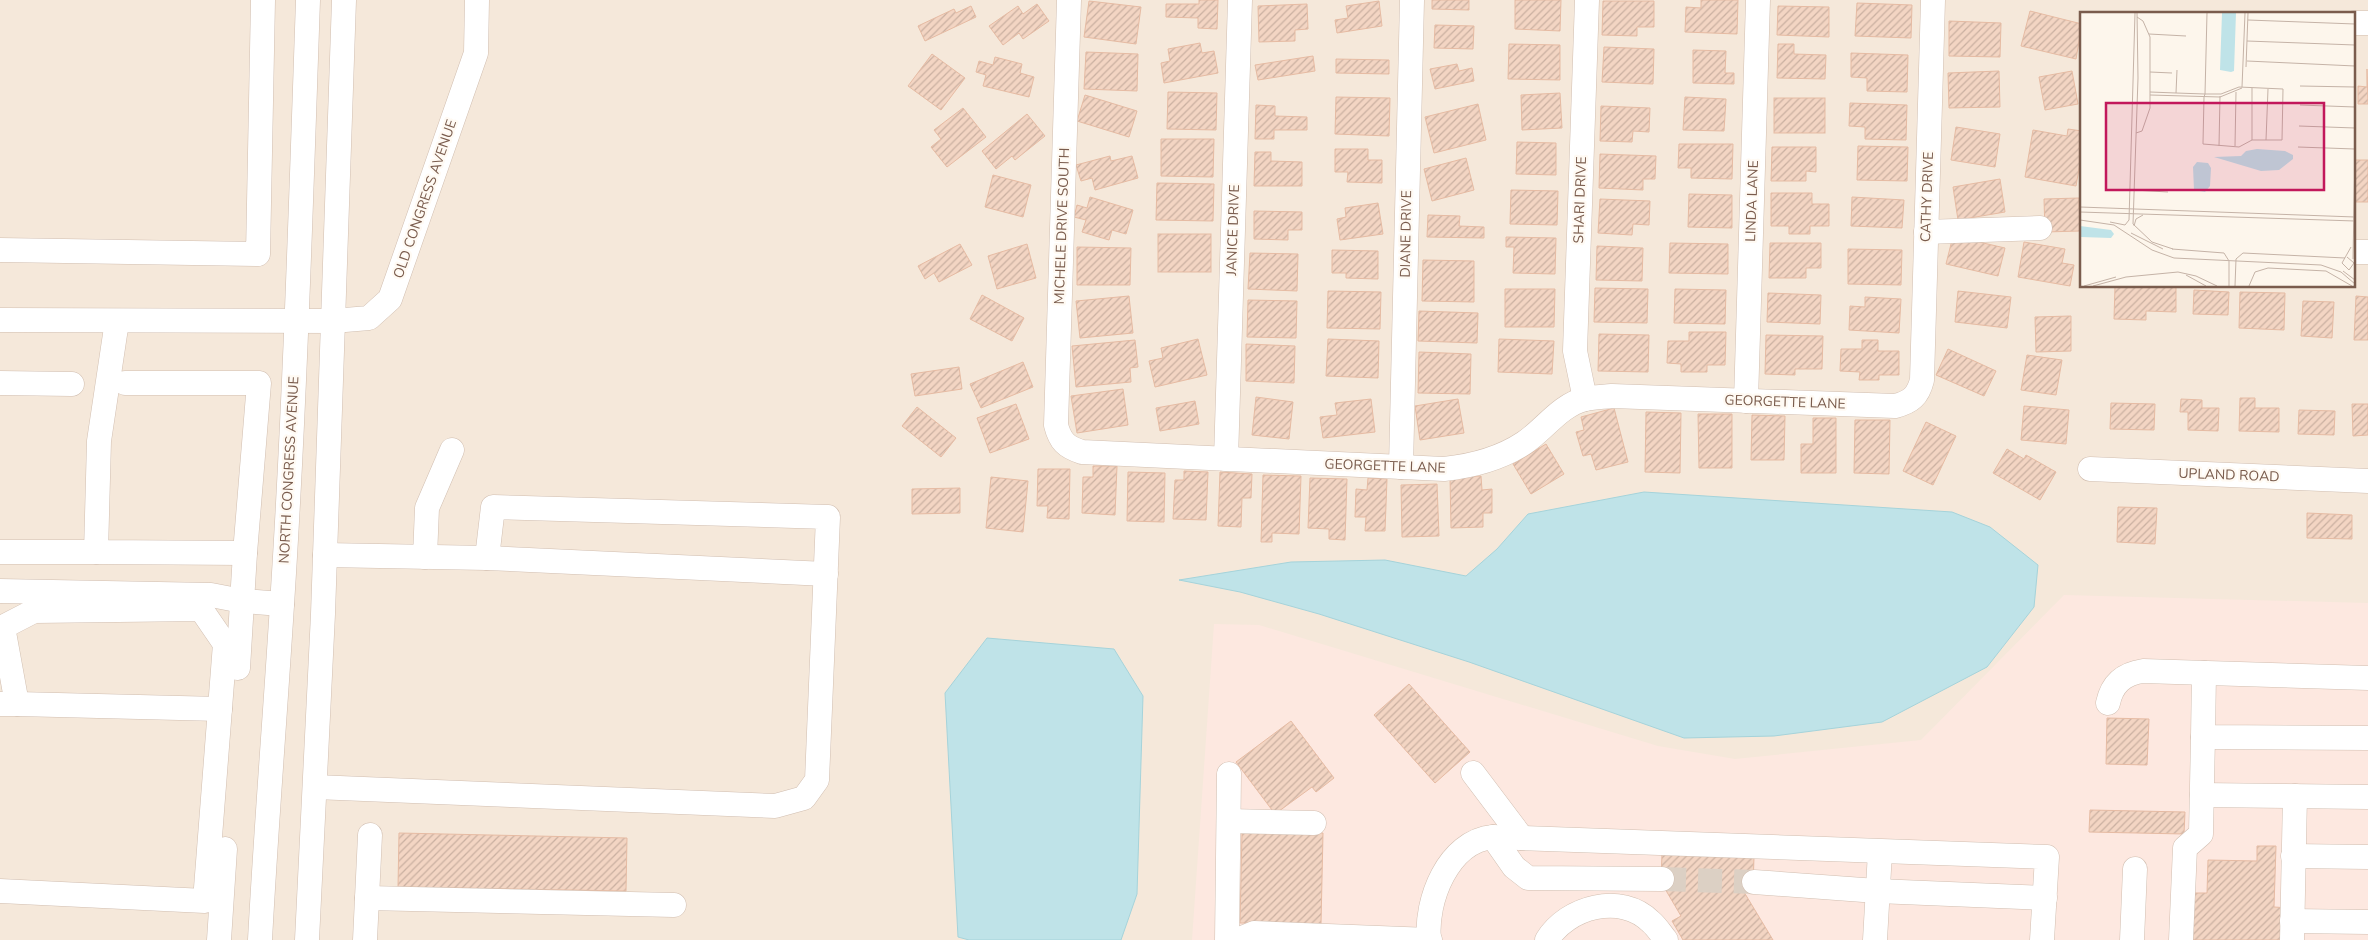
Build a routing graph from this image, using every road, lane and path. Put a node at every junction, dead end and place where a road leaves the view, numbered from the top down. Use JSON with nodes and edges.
{"nodes":[{"id":1,"x":263,"y":0,"type":"edge"},
{"id":2,"x":308,"y":0,"type":"edge"},
{"id":3,"x":344,"y":0,"type":"edge"},
{"id":4,"x":477,"y":0,"type":"edge"},
{"id":5,"x":1069,"y":0,"type":"edge"},
{"id":6,"x":1240,"y":0,"type":"edge"},
{"id":7,"x":1412,"y":0,"type":"edge"},
{"id":8,"x":1587,"y":0,"type":"edge"},
{"id":9,"x":1758,"y":0,"type":"edge"},
{"id":10,"x":1933,"y":0,"type":"edge"},
{"id":11,"x":2040,"y":228,"type":"dead end"},
{"id":12,"x":1926,"y":232,"type":"junction"},
{"id":13,"x":0,"y":250,"type":"edge"},
{"id":14,"x":0,"y":320,"type":"edge"},
{"id":15,"x":117,"y":321,"type":"junction"},
{"id":16,"x":333,"y":321,"type":"junction"},
{"id":17,"x":297,"y":322,"type":"junction"},
{"id":18,"x":0,"y":383,"type":"edge"},
{"id":19,"x":125,"y":383,"type":"dead end"},
{"id":20,"x":72,"y":384,"type":"dead end"},
{"id":21,"x":1918,"y":393,"type":"joint"},
{"id":22,"x":1585,"y":399,"type":"junction"},
{"id":23,"x":1746,"y":401,"type":"junction"},
{"id":24,"x":1069,"y":448,"type":"joint"},
{"id":25,"x":452,"y":450,"type":"dead end"},
{"id":26,"x":1226,"y":459,"type":"junction"},
{"id":27,"x":1401,"y":467,"type":"junction"},
{"id":28,"x":2090,"y":469,"type":"dead end"},
{"id":29,"x":2368,"y":481,"type":"edge"},
{"id":30,"x":0,"y":552,"type":"edge"},
{"id":31,"x":96,"y":552,"type":"junction"},
{"id":32,"x":246,"y":553,"type":"junction"},
{"id":33,"x":325,"y":555,"type":"junction"},
{"id":34,"x":425,"y":557,"type":"junction"},
{"id":35,"x":487,"y":558,"type":"junction"},
{"id":36,"x":826,"y":574,"type":"junction"},
{"id":37,"x":0,"y":591,"type":"edge"},
{"id":38,"x":242,"y":601,"type":"junction"},
{"id":39,"x":282,"y":604,"type":"junction"},
{"id":40,"x":2204,"y":673,"type":"junction"},
{"id":41,"x":2368,"y":678,"type":"edge"},
{"id":42,"x":2108,"y":703,"type":"dead end"},
{"id":43,"x":9,"y":704,"type":"edge"},
{"id":44,"x":220,"y":709,"type":"junction"},
{"id":45,"x":2203,"y":737,"type":"junction"},
{"id":46,"x":2368,"y":738,"type":"edge"},
{"id":47,"x":1473,"y":773,"type":"dead end"},
{"id":48,"x":1229,"y":774,"type":"dead end"},
{"id":49,"x":315,"y":786,"type":"junction"},
{"id":50,"x":2202,"y":795,"type":"junction"},
{"id":51,"x":2295,"y":796,"type":"junction"},
{"id":52,"x":2368,"y":797,"type":"edge"},
{"id":53,"x":1228,"y":821,"type":"junction"},
{"id":54,"x":1314,"y":823,"type":"dead end"},
{"id":55,"x":370,"y":835,"type":"dead end"},
{"id":56,"x":1492,"y":837,"type":"junction"},
{"id":57,"x":1522,"y":838,"type":"junction"},
{"id":58,"x":1880,"y":852,"type":"junction"},
{"id":59,"x":2294,"y":856,"type":"junction"},
{"id":60,"x":2368,"y":857,"type":"edge"},
{"id":61,"x":2134,"y":869,"type":"dead end"},
{"id":62,"x":1662,"y":879,"type":"tunnel mouth"},
{"id":63,"x":1754,"y":882,"type":"tunnel mouth"},
{"id":64,"x":1877,"y":890,"type":"junction"},
{"id":65,"x":0,"y":892,"type":"edge"},
{"id":66,"x":367,"y":898,"type":"junction"},
{"id":67,"x":2045,"y":898,"type":"junction"},
{"id":68,"x":674,"y":905,"type":"dead end"},
{"id":69,"x":2368,"y":922,"type":"edge"},
{"id":70,"x":2292,"y":930,"type":"edge"},
{"id":71,"x":219,"y":940,"type":"edge"},
{"id":72,"x":260,"y":940,"type":"edge"},
{"id":73,"x":307,"y":940,"type":"edge"},
{"id":74,"x":365,"y":940,"type":"edge"},
{"id":75,"x":1227,"y":940,"type":"edge"},
{"id":76,"x":1236,"y":940,"type":"edge"},
{"id":77,"x":1429,"y":940,"type":"edge"},
{"id":78,"x":1547,"y":940,"type":"edge"},
{"id":79,"x":1666,"y":940,"type":"edge"},
{"id":80,"x":1875,"y":940,"type":"edge"},
{"id":81,"x":2042,"y":940,"type":"edge"},
{"id":82,"x":2132,"y":940,"type":"edge"},
{"id":83,"x":2182,"y":940,"type":"edge"}],
"edges":[{"from":1,"to":13,"type":"street"},
{"from":2,"to":17,"type":"street","name":"NORTH CONGRESS AVENUE"},
{"from":3,"to":16,"type":"street"},
{"from":4,"to":16,"type":"street","name":"OLD CONGRESS AVENUE"},
{"from":5,"to":24,"type":"street","name":"MICHELE DRIVE SOUTH"},
{"from":6,"to":26,"type":"street","name":"JANICE DRIVE"},
{"from":7,"to":27,"type":"street","name":"DIANE DRIVE"},
{"from":8,"to":22,"type":"street","name":"SHARI DRIVE"},
{"from":9,"to":23,"type":"street","name":"LINDA LANE"},
{"from":10,"to":12,"type":"street","name":"CATHY DRIVE"},
{"from":11,"to":12,"type":"street"},
{"from":12,"to":21,"type":"street","name":"CATHY DRIVE"},
{"from":14,"to":15,"type":"street","name":"OLD CONGRESS AVENUE"},
{"from":15,"to":17,"type":"street","name":"OLD CONGRESS AVENUE"},
{"from":15,"to":31,"type":"street"},
{"from":16,"to":17,"type":"street","name":"OLD CONGRESS AVENUE"},
{"from":16,"to":33,"type":"street"},
{"from":17,"to":39,"type":"street","name":"NORTH CONGRESS AVENUE"},
{"from":18,"to":20,"type":"street"},
{"from":19,"to":32,"type":"street"},
{"from":21,"to":23,"type":"street","name":"GEORGETTE LANE"},
{"from":22,"to":23,"type":"street","name":"GEORGETTE LANE"},
{"from":22,"to":27,"type":"street","name":"GEORGETTE LANE"},
{"from":24,"to":26,"type":"street","name":"GEORGETTE LANE"},
{"from":25,"to":34,"type":"street"},
{"from":26,"to":27,"type":"street","name":"GEORGETTE LANE"},
{"from":28,"to":29,"type":"street","name":"UPLAND ROAD"},
{"from":30,"to":31,"type":"street"},
{"from":31,"to":32,"type":"street"},
{"from":32,"to":38,"type":"street"},
{"from":33,"to":34,"type":"street"},
{"from":33,"to":49,"type":"street"},
{"from":34,"to":35,"type":"street"},
{"from":35,"to":36,"type":"street"},
{"from":35,"to":36,"type":"street"},
{"from":36,"to":49,"type":"street"},
{"from":37,"to":38,"type":"street"},
{"from":38,"to":39,"type":"street"},
{"from":38,"to":71,"type":"street"},
{"from":39,"to":72,"type":"street","name":"NORTH CONGRESS AVENUE"},
{"from":40,"to":41,"type":"street"},
{"from":40,"to":42,"type":"street"},
{"from":40,"to":45,"type":"street"},
{"from":43,"to":44,"type":"street"},
{"from":43,"to":44,"type":"street"},
{"from":44,"to":65,"type":"street"},
{"from":45,"to":46,"type":"street"},
{"from":45,"to":50,"type":"street"},
{"from":47,"to":57,"type":"street"},
{"from":48,"to":53,"type":"street"},
{"from":49,"to":73,"type":"street"},
{"from":50,"to":51,"type":"street"},
{"from":50,"to":83,"type":"street"},
{"from":51,"to":52,"type":"street"},
{"from":51,"to":59,"type":"street"},
{"from":53,"to":54,"type":"street"},
{"from":53,"to":75,"type":"street"},
{"from":55,"to":66,"type":"street"},
{"from":56,"to":57,"type":"street"},
{"from":56,"to":62,"type":"street"},
{"from":56,"to":77,"type":"street"},
{"from":57,"to":58,"type":"street"},
{"from":58,"to":64,"type":"street"},
{"from":58,"to":67,"type":"street"},
{"from":59,"to":60,"type":"street"},
{"from":59,"to":70,"type":"street"},
{"from":61,"to":82,"type":"street"},
{"from":63,"to":64,"type":"street"},
{"from":64,"to":67,"type":"street"},
{"from":64,"to":80,"type":"street"},
{"from":66,"to":68,"type":"street"},
{"from":66,"to":74,"type":"street"},
{"from":67,"to":81,"type":"street"},
{"from":69,"to":70,"type":"street"},
{"from":76,"to":77,"type":"street"},
{"from":78,"to":79,"type":"street"}]}
